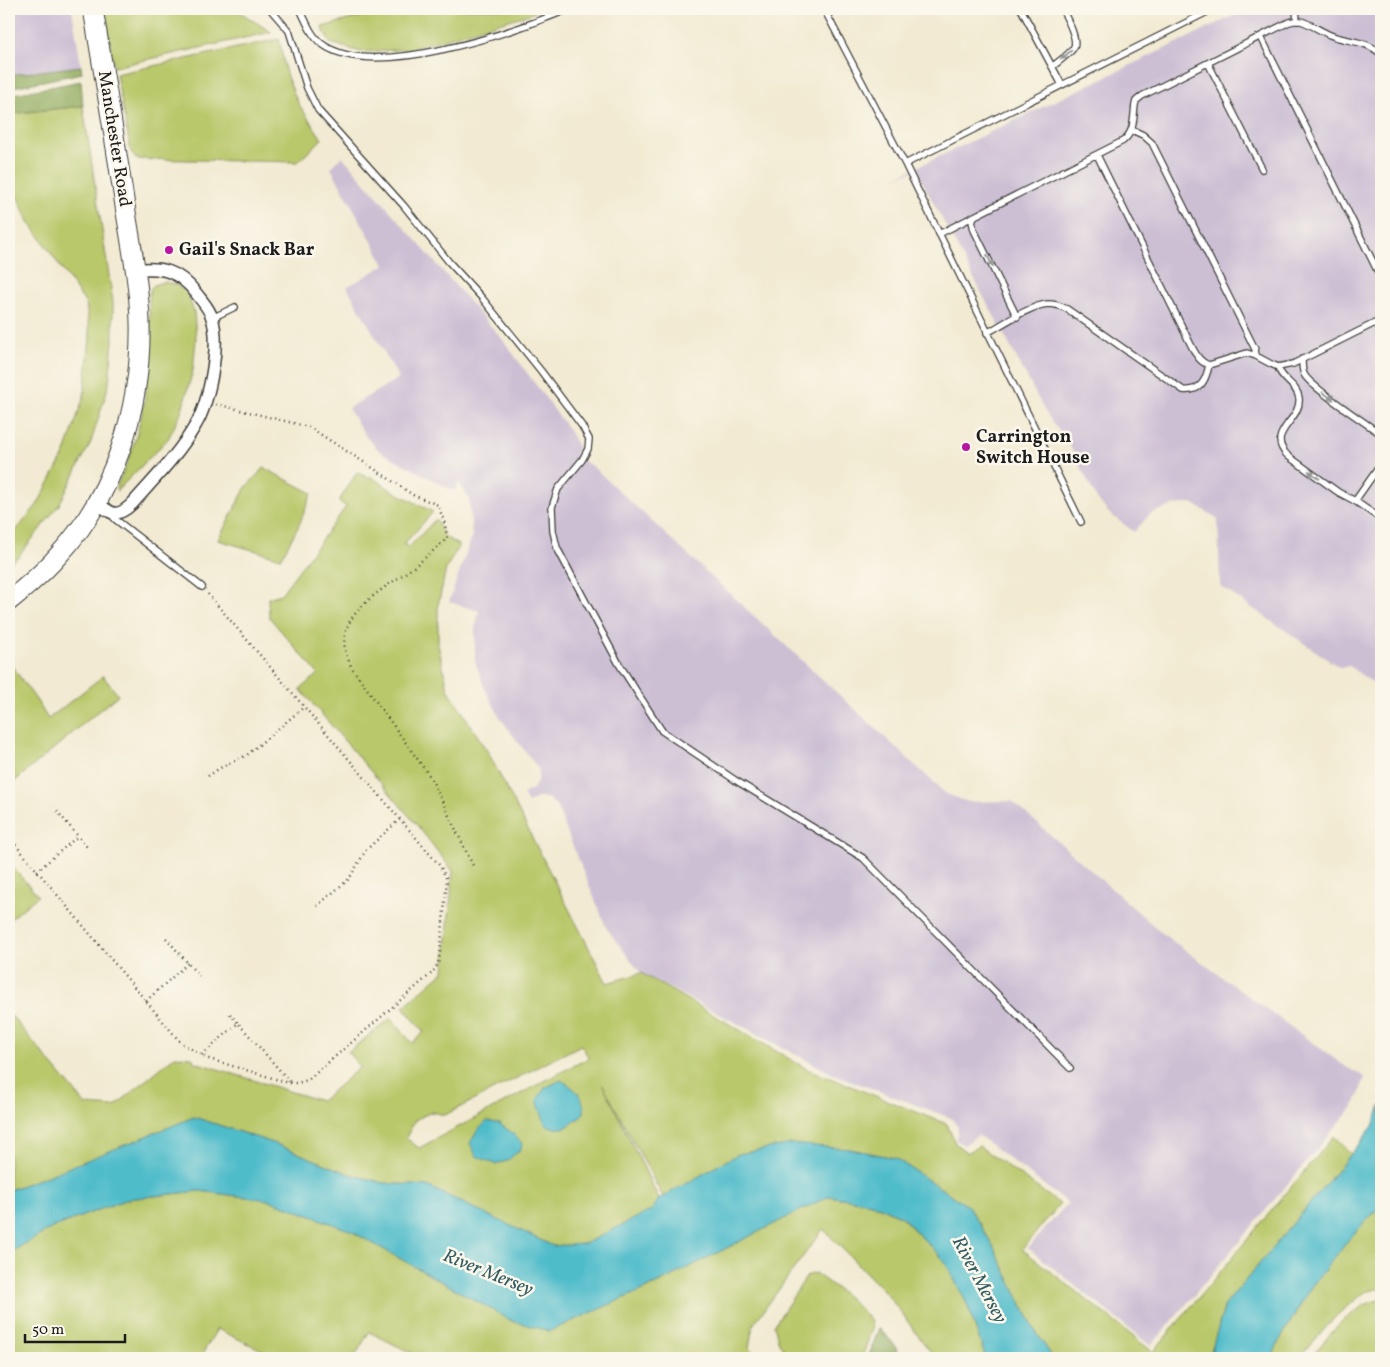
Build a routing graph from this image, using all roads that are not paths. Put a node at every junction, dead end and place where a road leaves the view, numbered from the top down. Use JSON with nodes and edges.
{"nodes":[{"id":1,"x":93,"y":9,"type":"edge"},
{"id":2,"x":270,"y":9,"type":"edge"},
{"id":3,"x":300,"y":9,"type":"edge"},
{"id":4,"x":569,"y":9,"type":"edge"},
{"id":5,"x":824,"y":9,"type":"edge"},
{"id":6,"x":1021,"y":9,"type":"edge"},
{"id":7,"x":1062,"y":9,"type":"edge"},
{"id":8,"x":1213,"y":9,"type":"edge"},
{"id":9,"x":1296,"y":9,"type":"edge"},
{"id":10,"x":1296,"y":20,"type":"junction"},
{"id":11,"x":1261,"y":37,"type":"junction"},
{"id":12,"x":1381,"y":54,"type":"edge"},
{"id":13,"x":1208,"y":63,"type":"junction"},
{"id":14,"x":1053,"y":66,"type":"junction"},
{"id":15,"x":1062,"y":85,"type":"junction"},
{"id":16,"x":1132,"y":130,"type":"junction"},
{"id":17,"x":1097,"y":155,"type":"junction"},
{"id":18,"x":905,"y":164,"type":"junction"},
{"id":19,"x":1262,"y":169,"type":"dead end"},
{"id":20,"x":974,"y":217,"type":"junction"},
{"id":21,"x":939,"y":234,"type":"junction"},
{"id":22,"x":135,"y":270,"type":"junction"},
{"id":23,"x":1381,"y":278,"type":"edge"},
{"id":24,"x":235,"y":307,"type":"dead end"},
{"id":25,"x":1017,"y":317,"type":"junction"},
{"id":26,"x":212,"y":318,"type":"junction"},
{"id":27,"x":1381,"y":320,"type":"edge"},
{"id":28,"x":987,"y":333,"type":"junction"},
{"id":29,"x":1256,"y":356,"type":"junction"},
{"id":30,"x":1302,"y":359,"type":"junction"},
{"id":31,"x":1209,"y":365,"type":"junction"},
{"id":32,"x":1278,"y":366,"type":"junction"},
{"id":33,"x":1381,"y":434,"type":"edge"},
{"id":34,"x":1381,"y":464,"type":"edge"},
{"id":35,"x":1355,"y":501,"type":"junction"},
{"id":36,"x":103,"y":507,"type":"junction"},
{"id":37,"x":1381,"y":519,"type":"edge"},
{"id":38,"x":1081,"y":522,"type":"dead end"},
{"id":39,"x":202,"y":587,"type":"road end"},
{"id":40,"x":9,"y":601,"type":"edge"},
{"id":41,"x":1070,"y":1068,"type":"dead end"}],
"edges":[{"from":1,"to":22,"type":"main road","name":"Manchester Road"},
{"from":2,"to":41,"type":"lane"},
{"from":3,"to":4,"type":"lane"},
{"from":5,"to":18,"type":"lane"},
{"from":6,"to":14,"type":"lane"},
{"from":7,"to":14,"type":"lane","one_way":true},
{"from":8,"to":15,"type":"lane"},
{"from":9,"to":10,"type":"lane"},
{"from":10,"to":11,"type":"lane"},
{"from":10,"to":12,"type":"lane"},
{"from":11,"to":13,"type":"lane"},
{"from":11,"to":23,"type":"lane"},
{"from":13,"to":16,"type":"lane"},
{"from":13,"to":19,"type":"lane"},
{"from":14,"to":15,"type":"lane"},
{"from":15,"to":18,"type":"lane"},
{"from":16,"to":17,"type":"lane"},
{"from":16,"to":29,"type":"lane"},
{"from":17,"to":20,"type":"lane"},
{"from":17,"to":31,"type":"lane"},
{"from":18,"to":21,"type":"lane"},
{"from":20,"to":21,"type":"lane"},
{"from":20,"to":25,"type":"lane","one_way":true},
{"from":21,"to":28,"type":"lane"},
{"from":22,"to":26,"type":"street"},
{"from":22,"to":36,"type":"main road","name":"Manchester Road"},
{"from":24,"to":26,"type":"lane"},
{"from":25,"to":28,"type":"lane"},
{"from":25,"to":31,"type":"lane"},
{"from":26,"to":36,"type":"street"},
{"from":27,"to":30,"type":"lane"},
{"from":28,"to":38,"type":"lane"},
{"from":29,"to":31,"type":"lane"},
{"from":29,"to":32,"type":"lane"},
{"from":30,"to":32,"type":"lane"},
{"from":30,"to":33,"type":"lane","one_way":true},
{"from":35,"to":32,"type":"lane","one_way":true},
{"from":34,"to":35,"type":"lane"},
{"from":35,"to":37,"type":"lane"},
{"from":36,"to":39,"type":"lane"},
{"from":36,"to":40,"type":"main road","name":"Manchester Road"}]}
